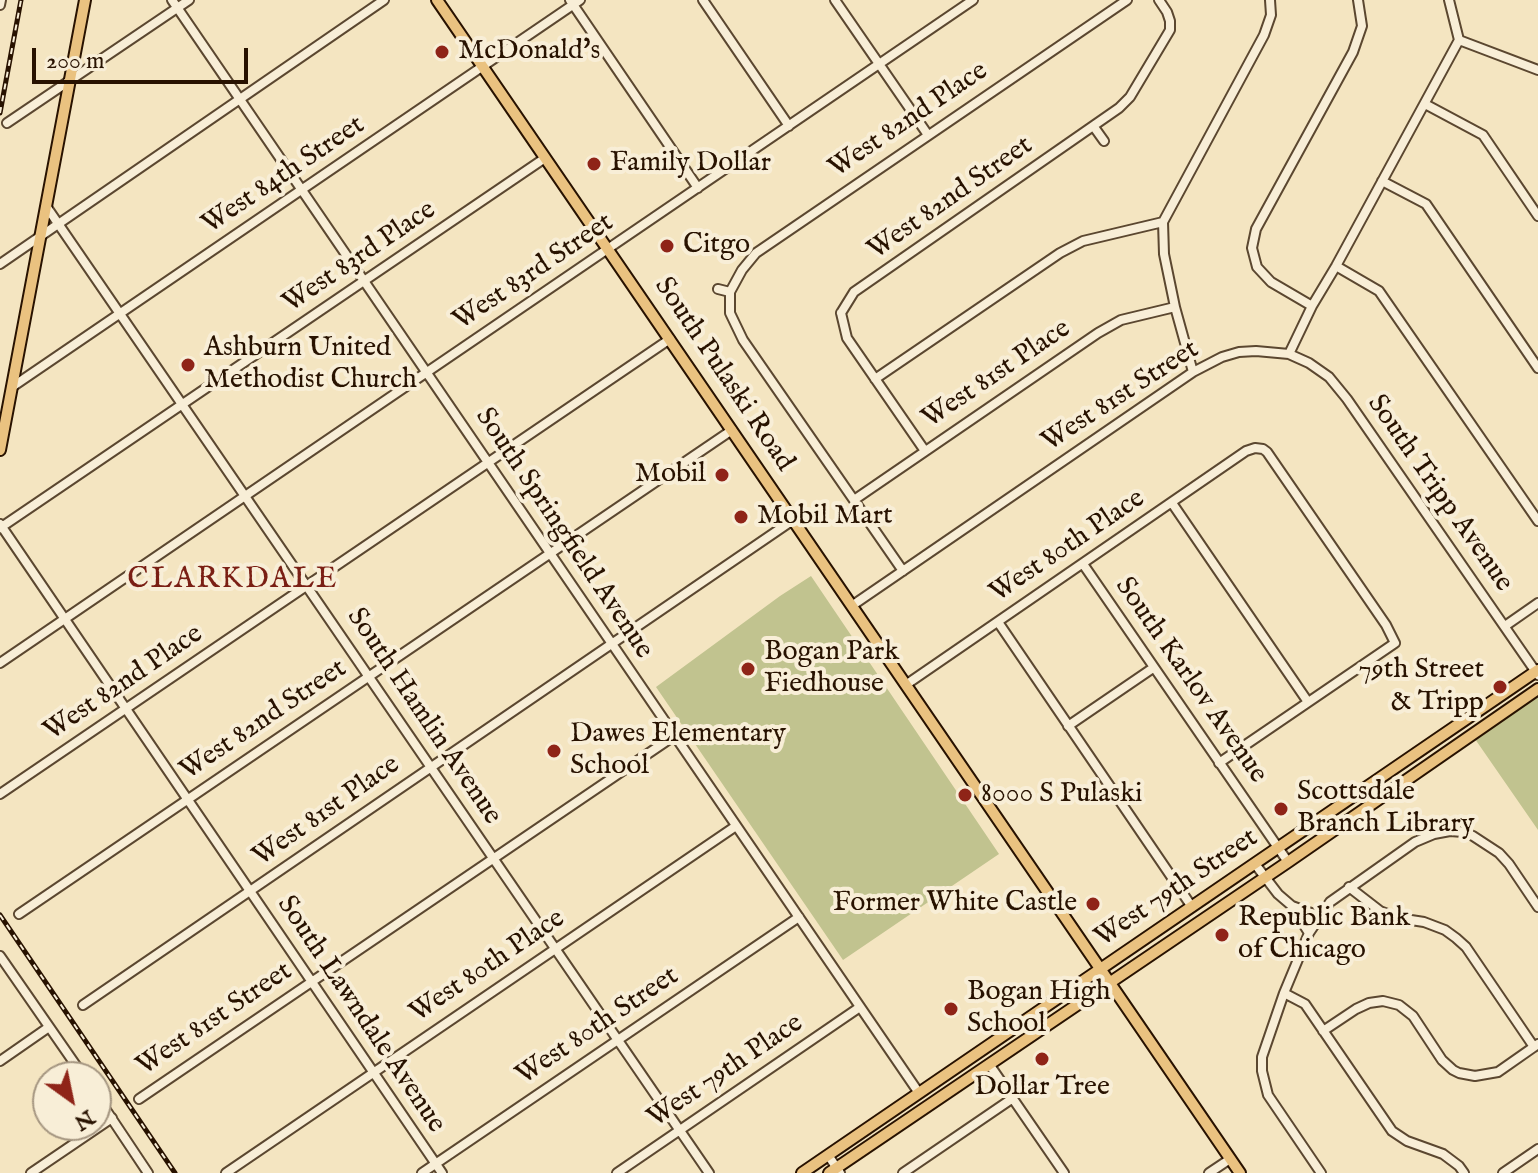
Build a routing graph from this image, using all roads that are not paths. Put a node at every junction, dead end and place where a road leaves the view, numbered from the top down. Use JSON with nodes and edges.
{"nodes":[{"id":1,"x":85,"y":0,"type":"edge"},
{"id":2,"x":189,"y":0,"type":"edge"},
{"id":3,"x":384,"y":0,"type":"edge"},
{"id":4,"x":437,"y":0,"type":"edge"},
{"id":5,"x":703,"y":0,"type":"edge"},
{"id":6,"x":835,"y":0,"type":"edge"},
{"id":7,"x":1127,"y":0,"type":"edge"},
{"id":8,"x":1159,"y":0,"type":"edge"},
{"id":9,"x":1270,"y":0,"type":"edge"},
{"id":10,"x":1358,"y":0,"type":"edge"},
{"id":11,"x":1449,"y":0,"type":"edge"},
{"id":12,"x":969,"y":1,"type":"edge"},
{"id":13,"x":575,"y":2,"type":"edge"},
{"id":14,"x":174,"y":4,"type":"edge"},
{"id":15,"x":1459,"y":40,"type":"junction"},
{"id":16,"x":879,"y":64,"type":"junction"},
{"id":17,"x":482,"y":67,"type":"junction"},
{"id":18,"x":1538,"y":70,"type":"edge"},
{"id":19,"x":70,"y":80,"type":"junction"},
{"id":20,"x":240,"y":99,"type":"junction"},
{"id":21,"x":1425,"y":104,"type":"junction"},
{"id":22,"x":7,"y":123,"type":"dead end"},
{"id":23,"x":789,"y":126,"type":"junction"},
{"id":24,"x":1094,"y":127,"type":"junction"},
{"id":25,"x":928,"y":135,"type":"junction"},
{"id":26,"x":1104,"y":141,"type":"dead end"},
{"id":27,"x":545,"y":158,"type":"junction"},
{"id":28,"x":1382,"y":181,"type":"junction"},
{"id":29,"x":698,"y":188,"type":"junction"},
{"id":30,"x":302,"y":190,"type":"junction"},
{"id":31,"x":46,"y":206,"type":"junction"},
{"id":32,"x":1538,"y":216,"type":"edge"},
{"id":33,"x":1163,"y":222,"type":"junction"},
{"id":34,"x":59,"y":223,"type":"junction"},
{"id":35,"x":41,"y":235,"type":"junction"},
{"id":36,"x":608,"y":249,"type":"junction"},
{"id":37,"x":0,"y":264,"type":"edge"},
{"id":38,"x":1336,"y":266,"type":"junction"},
{"id":39,"x":365,"y":282,"type":"junction"},
{"id":40,"x":718,"y":289,"type":"dead end"},
{"id":41,"x":730,"y":292,"type":"junction"},
{"id":42,"x":1312,"y":306,"type":"junction"},
{"id":43,"x":1175,"y":307,"type":"junction"},
{"id":44,"x":121,"y":314,"type":"junction"},
{"id":45,"x":670,"y":339,"type":"junction"},
{"id":46,"x":1289,"y":354,"type":"junction"},
{"id":47,"x":1538,"y":368,"type":"edge"},
{"id":48,"x":1193,"y":372,"type":"junction"},
{"id":49,"x":426,"y":373,"type":"junction"},
{"id":50,"x":875,"y":379,"type":"junction"},
{"id":51,"x":12,"y":387,"type":"junction"},
{"id":52,"x":183,"y":404,"type":"junction"},
{"id":53,"x":732,"y":430,"type":"junction"},
{"id":54,"x":0,"y":450,"type":"edge"},
{"id":55,"x":925,"y":451,"type":"junction"},
{"id":56,"x":488,"y":463,"type":"junction"},
{"id":57,"x":245,"y":496,"type":"junction"},
{"id":58,"x":854,"y":500,"type":"junction"},
{"id":59,"x":1172,"y":503,"type":"junction"},
{"id":60,"x":793,"y":520,"type":"junction"},
{"id":61,"x":1538,"y":521,"type":"edge"},
{"id":62,"x":1,"y":526,"type":"edge"},
{"id":63,"x":550,"y":554,"type":"junction"},
{"id":64,"x":1083,"y":564,"type":"junction"},
{"id":65,"x":903,"y":571,"type":"junction"},
{"id":66,"x":307,"y":586,"type":"junction"},
{"id":67,"x":1538,"y":603,"type":"edge"},
{"id":68,"x":853,"y":605,"type":"junction"},
{"id":69,"x":64,"y":619,"type":"junction"},
{"id":70,"x":998,"y":622,"type":"junction"},
{"id":71,"x":1505,"y":626,"type":"junction"},
{"id":72,"x":612,"y":645,"type":"junction"},
{"id":73,"x":0,"y":663,"type":"edge"},
{"id":74,"x":1153,"y":668,"type":"junction"},
{"id":75,"x":1537,"y":673,"type":"edge"},
{"id":76,"x":369,"y":676,"type":"junction"},
{"id":77,"x":907,"y":684,"type":"junction"},
{"id":78,"x":1538,"y":689,"type":"edge"},
{"id":79,"x":1308,"y":702,"type":"junction"},
{"id":80,"x":126,"y":710,"type":"junction"},
{"id":81,"x":1068,"y":726,"type":"junction"},
{"id":82,"x":674,"y":736,"type":"junction"},
{"id":83,"x":1219,"y":763,"type":"junction"},
{"id":84,"x":431,"y":767,"type":"junction"},
{"id":85,"x":0,"y":794,"type":"edge"},
{"id":86,"x":187,"y":800,"type":"junction"},
{"id":87,"x":736,"y":826,"type":"junction"},
{"id":88,"x":1278,"y":848,"type":"junction"},
{"id":89,"x":493,"y":858,"type":"junction"},
{"id":90,"x":1288,"y":862,"type":"junction"},
{"id":91,"x":1255,"y":864,"type":"junction"},
{"id":92,"x":1264,"y":878,"type":"junction"},
{"id":93,"x":1349,"y":887,"type":"junction"},
{"id":94,"x":250,"y":892,"type":"junction"},
{"id":95,"x":1292,"y":906,"type":"junction"},
{"id":96,"x":1192,"y":907,"type":"junction"},
{"id":97,"x":1538,"y":907,"type":"edge"},
{"id":98,"x":19,"y":914,"type":"dead end"},
{"id":99,"x":1319,"y":916,"type":"junction"},
{"id":100,"x":799,"y":917,"type":"junction"},
{"id":101,"x":1309,"y":933,"type":"junction"},
{"id":102,"x":555,"y":949,"type":"junction"},
{"id":103,"x":0,"y":956,"type":"edge"},
{"id":104,"x":1101,"y":970,"type":"junction"},
{"id":105,"x":311,"y":982,"type":"junction"},
{"id":106,"x":1110,"y":983,"type":"junction"},
{"id":107,"x":1284,"y":993,"type":"junction"},
{"id":108,"x":83,"y":1005,"type":"dead end"},
{"id":109,"x":860,"y":1007,"type":"junction"},
{"id":110,"x":49,"y":1027,"type":"junction"},
{"id":111,"x":1323,"y":1031,"type":"junction"},
{"id":112,"x":617,"y":1040,"type":"junction"},
{"id":113,"x":1536,"y":1046,"type":"edge"},
{"id":114,"x":0,"y":1061,"type":"edge"},
{"id":115,"x":73,"y":1061,"type":"edge"},
{"id":116,"x":989,"y":1064,"type":"junction"},
{"id":117,"x":373,"y":1072,"type":"junction"},
{"id":118,"x":919,"y":1093,"type":"junction"},
{"id":119,"x":1013,"y":1098,"type":"junction"},
{"id":120,"x":139,"y":1099,"type":"dead end"},
{"id":121,"x":112,"y":1118,"type":"edge"},
{"id":122,"x":680,"y":1130,"type":"junction"},
{"id":123,"x":78,"y":1141,"type":"edge"},
{"id":124,"x":1538,"y":1149,"type":"edge"},
{"id":125,"x":828,"y":1155,"type":"junction"},
{"id":126,"x":1230,"y":1159,"type":"junction"},
{"id":127,"x":435,"y":1164,"type":"junction"},
{"id":128,"x":835,"y":1171,"type":"edge"},
{"id":129,"x":1060,"y":1172,"type":"edge"},
{"id":130,"x":31,"y":1173,"type":"edge"},
{"id":131,"x":148,"y":1173,"type":"edge"},
{"id":132,"x":226,"y":1173,"type":"edge"},
{"id":133,"x":422,"y":1173,"type":"edge"},
{"id":134,"x":442,"y":1173,"type":"edge"},
{"id":135,"x":617,"y":1173,"type":"edge"},
{"id":136,"x":709,"y":1173,"type":"edge"},
{"id":137,"x":802,"y":1173,"type":"edge"},
{"id":138,"x":903,"y":1173,"type":"edge"},
{"id":139,"x":1209,"y":1173,"type":"edge"},
{"id":140,"x":1240,"y":1173,"type":"edge"},
{"id":141,"x":1321,"y":1173,"type":"edge"},
{"id":142,"x":1464,"y":1173,"type":"edge"},
{"id":143,"x":1503,"y":1173,"type":"edge"}],
"edges":[{"from":1,"to":19,"type":"main road"},
{"from":2,"to":14,"type":"street"},
{"from":3,"to":20,"type":"street"},
{"from":4,"to":17,"type":"main road","name":"South Pulaski Road"},
{"from":5,"to":23,"type":"street"},
{"from":6,"to":16,"type":"street"},
{"from":7,"to":25,"type":"street","name":"West 82nd Place"},
{"from":8,"to":24,"type":"street","name":"West 82nd Street"},
{"from":9,"to":33,"type":"street"},
{"from":10,"to":42,"type":"street"},
{"from":11,"to":15,"type":"street"},
{"from":12,"to":16,"type":"street","name":"West 83rd Street"},
{"from":13,"to":17,"type":"street","name":"West 84th Street"},
{"from":13,"to":29,"type":"street"},
{"from":14,"to":19,"type":"street"},
{"from":14,"to":20,"type":"street","name":"South Springfield Avenue"},
{"from":15,"to":18,"type":"street"},
{"from":15,"to":21,"type":"street"},
{"from":16,"to":23,"type":"street","name":"West 83rd Street"},
{"from":16,"to":25,"type":"street"},
{"from":17,"to":27,"type":"main road","name":"South Pulaski Road"},
{"from":17,"to":30,"type":"street","name":"West 84th Street"},
{"from":19,"to":22,"type":"street"},
{"from":19,"to":31,"type":"main road"},
{"from":20,"to":30,"type":"street","name":"South Springfield Avenue"},
{"from":20,"to":34,"type":"street"},
{"from":21,"to":28,"type":"street"},
{"from":21,"to":32,"type":"street"},
{"from":23,"to":29,"type":"street","name":"West 83rd Street"},
{"from":24,"to":26,"type":"street"},
{"from":24,"to":50,"type":"street","name":"West 82nd Street"},
{"from":25,"to":41,"type":"street","name":"West 82nd Place"},
{"from":27,"to":36,"type":"main road","name":"South Pulaski Road"},
{"from":27,"to":39,"type":"street","name":"West 83rd Place"},
{"from":28,"to":38,"type":"street"},
{"from":28,"to":47,"type":"street"},
{"from":29,"to":36,"type":"street","name":"West 83rd Street"},
{"from":30,"to":39,"type":"street","name":"South Springfield Avenue"},
{"from":30,"to":44,"type":"street","name":"West 84th Street"},
{"from":31,"to":34,"type":"street","name":"South Hamlin Avenue"},
{"from":31,"to":35,"type":"main road"},
{"from":33,"to":43,"type":"street"},
{"from":33,"to":50,"type":"street"},
{"from":34,"to":35,"type":"street"},
{"from":34,"to":44,"type":"street","name":"South Hamlin Avenue"},
{"from":35,"to":37,"type":"street"},
{"from":35,"to":51,"type":"main road"},
{"from":36,"to":45,"type":"main road","name":"South Pulaski Road"},
{"from":36,"to":49,"type":"street","name":"West 83rd Street"},
{"from":38,"to":42,"type":"street"},
{"from":38,"to":61,"type":"street"},
{"from":39,"to":49,"type":"street","name":"South Springfield Avenue"},
{"from":39,"to":52,"type":"street","name":"West 83rd Place"},
{"from":40,"to":41,"type":"street"},
{"from":41,"to":58,"type":"street"},
{"from":42,"to":46,"type":"street"},
{"from":43,"to":48,"type":"street"},
{"from":43,"to":55,"type":"street","name":"West 81st Place"},
{"from":44,"to":51,"type":"street","name":"West 84th Street"},
{"from":44,"to":52,"type":"street","name":"South Hamlin Avenue"},
{"from":45,"to":53,"type":"main road","name":"South Pulaski Road"},
{"from":45,"to":56,"type":"street","name":"West 82nd Place"},
{"from":46,"to":48,"type":"street","name":"West 81st Street"},
{"from":46,"to":71,"type":"street","name":"South Tripp Avenue"},
{"from":48,"to":65,"type":"street","name":"West 81st Street"},
{"from":49,"to":56,"type":"street","name":"South Springfield Avenue"},
{"from":49,"to":57,"type":"street","name":"West 83rd Street"},
{"from":50,"to":55,"type":"street"},
{"from":51,"to":54,"type":"main road"},
{"from":52,"to":57,"type":"street","name":"South Hamlin Avenue"},
{"from":52,"to":62,"type":"street","name":"West 83rd Place"},
{"from":53,"to":60,"type":"main road","name":"South Pulaski Road"},
{"from":53,"to":63,"type":"street","name":"West 82nd Street"},
{"from":55,"to":58,"type":"street","name":"West 81st Place"},
{"from":56,"to":63,"type":"street","name":"South Springfield Avenue"},
{"from":56,"to":66,"type":"street","name":"West 82nd Place"},
{"from":57,"to":66,"type":"street","name":"South Hamlin Avenue"},
{"from":57,"to":69,"type":"street","name":"West 83rd Street"},
{"from":58,"to":65,"type":"street"},
{"from":59,"to":64,"type":"street","name":"West 80th Place"},
{"from":59,"to":79,"type":"street"},
{"from":59,"to":79,"type":"street","name":"West 80th Place"},
{"from":60,"to":68,"type":"main road","name":"South Pulaski Road"},
{"from":60,"to":72,"type":"street","name":"West 81st Place"},
{"from":62,"to":69,"type":"street","name":"South Lawndale Avenue"},
{"from":63,"to":72,"type":"street","name":"South Springfield Avenue"},
{"from":63,"to":76,"type":"street","name":"West 82nd Street"},
{"from":64,"to":70,"type":"street","name":"West 80th Place"},
{"from":64,"to":74,"type":"street","name":"South Karlov Avenue"},
{"from":65,"to":68,"type":"street","name":"West 81st Street"},
{"from":66,"to":76,"type":"street","name":"South Hamlin Avenue"},
{"from":66,"to":80,"type":"street","name":"West 82nd Place"},
{"from":67,"to":71,"type":"street"},
{"from":68,"to":77,"type":"main road","name":"South Pulaski Road"},
{"from":69,"to":73,"type":"street","name":"West 83rd Street"},
{"from":69,"to":80,"type":"street","name":"South Lawndale Avenue"},
{"from":70,"to":77,"type":"street","name":"West 80th Place"},
{"from":70,"to":81,"type":"street"},
{"from":71,"to":75,"type":"street","name":"South Tripp Avenue"},
{"from":72,"to":82,"type":"street","name":"South Springfield Avenue"},
{"from":72,"to":84,"type":"street","name":"West 81st Place"},
{"from":74,"to":81,"type":"street"},
{"from":74,"to":83,"type":"street","name":"South Karlov Avenue"},
{"from":75,"to":88,"type":"main road","name":"West 79th Street"},
{"from":76,"to":84,"type":"street","name":"South Hamlin Avenue"},
{"from":76,"to":86,"type":"street","name":"West 82nd Street"},
{"from":77,"to":104,"type":"main road","name":"South Pulaski Road"},
{"from":78,"to":90,"type":"main road","name":"West 79th Street"},
{"from":79,"to":83,"type":"street"},
{"from":80,"to":85,"type":"street","name":"West 82nd Place"},
{"from":80,"to":86,"type":"street","name":"South Lawndale Avenue"},
{"from":81,"to":96,"type":"street"},
{"from":82,"to":87,"type":"street","name":"South Springfield Avenue"},
{"from":82,"to":89,"type":"street","name":"West 81st Street"},
{"from":83,"to":88,"type":"street","name":"South Karlov Avenue"},
{"from":84,"to":89,"type":"street","name":"South Hamlin Avenue"},
{"from":84,"to":94,"type":"street","name":"West 81st Place"},
{"from":86,"to":94,"type":"street","name":"South Lawndale Avenue"},
{"from":86,"to":98,"type":"street","name":"West 82nd Street"},
{"from":87,"to":100,"type":"street","name":"South Springfield Avenue"},
{"from":87,"to":102,"type":"street","name":"West 80th Place"},
{"from":88,"to":90,"type":"street","name":"South Karlov Avenue"},
{"from":88,"to":91,"type":"main road","name":"West 79th Street"},
{"from":89,"to":102,"type":"street","name":"South Hamlin Avenue"},
{"from":89,"to":105,"type":"street","name":"West 81st Street"},
{"from":90,"to":92,"type":"main road","name":"West 79th Street"},
{"from":91,"to":92,"type":"street"},
{"from":91,"to":96,"type":"main road","name":"West 79th Street"},
{"from":92,"to":95,"type":"street"},
{"from":92,"to":106,"type":"main road","name":"West 79th Street"},
{"from":93,"to":97,"type":"street"},
{"from":93,"to":99,"type":"street"},
{"from":93,"to":113,"type":"street"},
{"from":94,"to":105,"type":"street","name":"South Lawndale Avenue"},
{"from":94,"to":108,"type":"street","name":"West 81st Place"},
{"from":95,"to":99,"type":"street"},
{"from":95,"to":101,"type":"street"},
{"from":96,"to":104,"type":"main road","name":"West 79th Street"},
{"from":99,"to":101,"type":"street"},
{"from":100,"to":109,"type":"street","name":"South Springfield Avenue"},
{"from":100,"to":112,"type":"street","name":"West 80th Street"},
{"from":101,"to":107,"type":"street"},
{"from":102,"to":112,"type":"street","name":"South Hamlin Avenue"},
{"from":102,"to":117,"type":"street","name":"West 80th Place"},
{"from":103,"to":110,"type":"street"},
{"from":104,"to":106,"type":"main road","name":"South Pulaski Road"},
{"from":104,"to":118,"type":"main road","name":"West 79th Street"},
{"from":105,"to":117,"type":"street","name":"South Lawndale Avenue"},
{"from":105,"to":120,"type":"street","name":"West 81st Street"},
{"from":106,"to":116,"type":"main road","name":"West 79th Street"},
{"from":106,"to":126,"type":"main road","name":"South Pulaski Road"},
{"from":107,"to":111,"type":"street"},
{"from":107,"to":141,"type":"street"},
{"from":109,"to":118,"type":"street","name":"South Springfield Avenue"},
{"from":109,"to":122,"type":"street","name":"West 79th Place"},
{"from":110,"to":114,"type":"street"},
{"from":110,"to":115,"type":"street"},
{"from":111,"to":113,"type":"street"},
{"from":111,"to":142,"type":"street"},
{"from":112,"to":122,"type":"street","name":"South Hamlin Avenue"},
{"from":112,"to":127,"type":"street","name":"West 80th Street"},
{"from":116,"to":119,"type":"street"},
{"from":116,"to":128,"type":"main road","name":"West 79th Street"},
{"from":117,"to":127,"type":"street","name":"South Lawndale Avenue"},
{"from":117,"to":132,"type":"street","name":"West 80th Place"},
{"from":118,"to":125,"type":"main road","name":"West 79th Street"},
{"from":119,"to":129,"type":"street"},
{"from":119,"to":138,"type":"street"},
{"from":121,"to":131,"type":"street"},
{"from":122,"to":135,"type":"street","name":"West 79th Place"},
{"from":122,"to":136,"type":"street","name":"South Hamlin Avenue"},
{"from":123,"to":130,"type":"street"},
{"from":124,"to":143,"type":"street"},
{"from":125,"to":128,"type":"street"},
{"from":125,"to":137,"type":"main road","name":"West 79th Street"},
{"from":126,"to":139,"type":"street"},
{"from":126,"to":140,"type":"main road","name":"South Pulaski Road"},
{"from":127,"to":133,"type":"street","name":"West 80th Street"},
{"from":127,"to":134,"type":"street","name":"South Lawndale Avenue"}]}
